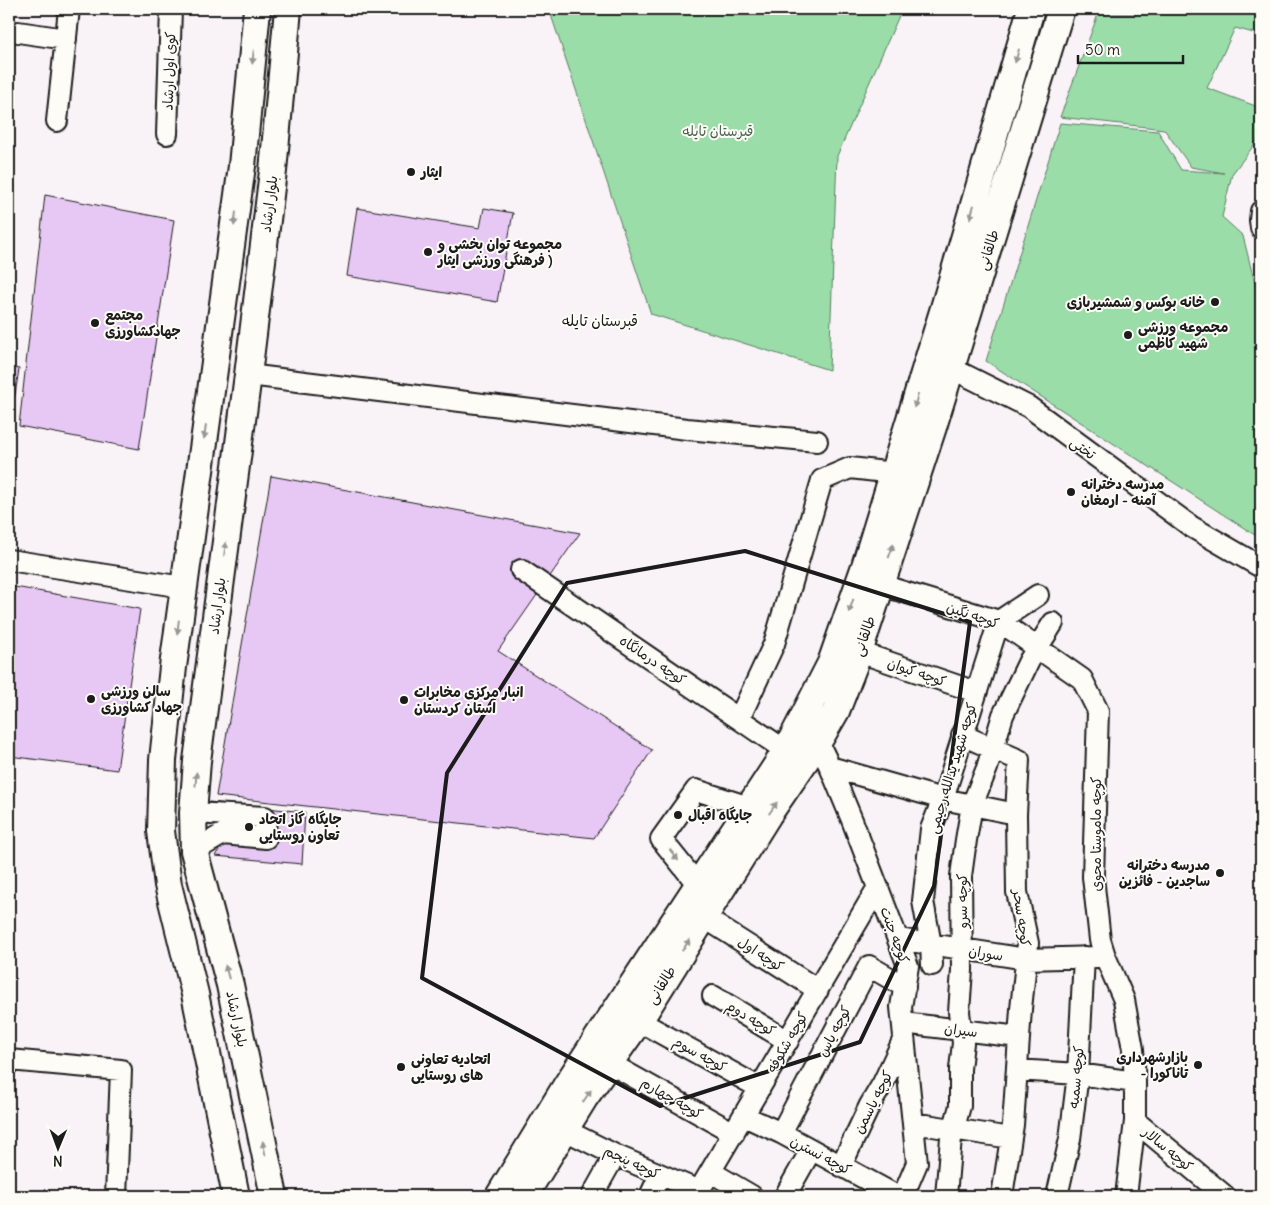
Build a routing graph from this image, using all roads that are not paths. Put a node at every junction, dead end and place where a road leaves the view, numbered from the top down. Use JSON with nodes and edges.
{"nodes":[{"id":1,"x":69,"y":9,"type":"edge"},
{"id":2,"x":172,"y":9,"type":"edge"},
{"id":3,"x":257,"y":9,"type":"edge"},
{"id":4,"x":288,"y":9,"type":"edge"},
{"id":5,"x":1031,"y":9,"type":"edge"},
{"id":6,"x":1061,"y":9,"type":"edge"},
{"id":7,"x":18,"y":32,"type":"dead end"},
{"id":8,"x":66,"y":39,"type":"junction"},
{"id":9,"x":57,"y":121,"type":"dead end"},
{"id":10,"x":167,"y":134,"type":"dead end"},
{"id":11,"x":1261,"y":211,"type":"edge"},
{"id":12,"x":1261,"y":228,"type":"edge"},
{"id":13,"x":939,"y":366,"type":"junction"},
{"id":14,"x":246,"y":387,"type":"junction"},
{"id":15,"x":211,"y":393,"type":"junction"},
{"id":16,"x":816,"y":441,"type":"dead end"},
{"id":17,"x":894,"y":473,"type":"junction"},
{"id":18,"x":9,"y":560,"type":"edge"},
{"id":19,"x":1261,"y":567,"type":"edge"},
{"id":20,"x":521,"y":570,"type":"dead end"},
{"id":21,"x":881,"y":584,"type":"junction"},
{"id":22,"x":183,"y":588,"type":"junction"},
{"id":23,"x":1038,"y":595,"type":"dead end"},
{"id":24,"x":1000,"y":622,"type":"junction"},
{"id":25,"x":1053,"y":623,"type":"dead end"},
{"id":26,"x":1037,"y":648,"type":"junction"},
{"id":27,"x":859,"y":652,"type":"junction"},
{"id":28,"x":1082,"y":680,"type":"joint"},
{"id":29,"x":976,"y":692,"type":"junction"},
{"id":30,"x":739,"y":719,"type":"junction"},
{"id":31,"x":962,"y":735,"type":"junction"},
{"id":32,"x":818,"y":742,"type":"junction"},
{"id":33,"x":993,"y":748,"type":"junction"},
{"id":34,"x":786,"y":751,"type":"junction"},
{"id":35,"x":830,"y":767,"type":"junction"},
{"id":36,"x":943,"y":799,"type":"junction"},
{"id":37,"x":972,"y":805,"type":"junction"},
{"id":38,"x":749,"y":807,"type":"junction"},
{"id":39,"x":193,"y":813,"type":"junction"},
{"id":40,"x":1016,"y":814,"type":"junction"},
{"id":41,"x":194,"y":851,"type":"junction"},
{"id":42,"x":698,"y":885,"type":"junction"},
{"id":43,"x":878,"y":887,"type":"junction"},
{"id":44,"x":705,"y":918,"type":"junction"},
{"id":45,"x":898,"y":939,"type":"junction"},
{"id":46,"x":931,"y":945,"type":"junction"},
{"id":47,"x":962,"y":949,"type":"junction"},
{"id":48,"x":1105,"y":956,"type":"junction"},
{"id":49,"x":1084,"y":957,"type":"junction"},
{"id":50,"x":1026,"y":959,"type":"junction"},
{"id":51,"x":932,"y":965,"type":"dead end"},
{"id":52,"x":905,"y":987,"type":"junction"},
{"id":53,"x":818,"y":990,"type":"junction"},
{"id":54,"x":713,"y":996,"type":"dead end"},
{"id":55,"x":639,"y":1021,"type":"junction"},
{"id":56,"x":961,"y":1030,"type":"junction"},
{"id":57,"x":904,"y":1031,"type":"junction"},
{"id":58,"x":1019,"y":1037,"type":"junction"},
{"id":59,"x":788,"y":1041,"type":"junction"},
{"id":60,"x":9,"y":1060,"type":"edge"},
{"id":61,"x":610,"y":1062,"type":"junction"},
{"id":62,"x":1017,"y":1070,"type":"junction"},
{"id":63,"x":1078,"y":1074,"type":"junction"},
{"id":64,"x":1135,"y":1082,"type":"junction"},
{"id":65,"x":760,"y":1088,"type":"junction"},
{"id":66,"x":744,"y":1116,"type":"junction"},
{"id":67,"x":1135,"y":1120,"type":"junction"},
{"id":68,"x":913,"y":1123,"type":"junction"},
{"id":69,"x":954,"y":1129,"type":"junction"},
{"id":70,"x":734,"y":1133,"type":"junction"},
{"id":71,"x":781,"y":1134,"type":"junction"},
{"id":72,"x":553,"y":1136,"type":"junction"},
{"id":73,"x":1011,"y":1138,"type":"junction"},
{"id":74,"x":811,"y":1150,"type":"junction"},
{"id":75,"x":615,"y":1155,"type":"junction"},
{"id":76,"x":841,"y":1166,"type":"junction"},
{"id":77,"x":711,"y":1172,"type":"junction"},
{"id":78,"x":660,"y":1175,"type":"junction"},
{"id":79,"x":698,"y":1194,"type":"edge"},
{"id":80,"x":116,"y":1196,"type":"edge"},
{"id":81,"x":236,"y":1196,"type":"edge"},
{"id":82,"x":274,"y":1196,"type":"edge"},
{"id":83,"x":499,"y":1196,"type":"edge"},
{"id":84,"x":526,"y":1196,"type":"edge"},
{"id":85,"x":592,"y":1196,"type":"edge"},
{"id":86,"x":650,"y":1196,"type":"edge"},
{"id":87,"x":752,"y":1196,"type":"edge"},
{"id":88,"x":785,"y":1196,"type":"edge"},
{"id":89,"x":898,"y":1196,"type":"edge"},
{"id":90,"x":903,"y":1196,"type":"edge"},
{"id":91,"x":946,"y":1196,"type":"edge"},
{"id":92,"x":1002,"y":1196,"type":"edge"},
{"id":93,"x":1058,"y":1196,"type":"edge"},
{"id":94,"x":1126,"y":1196,"type":"edge"},
{"id":95,"x":1225,"y":1196,"type":"edge"}],
"edges":[{"from":1,"to":8,"type":"street"},
{"from":2,"to":10,"type":"street","name":"کوی اول ارشاد"},
{"from":3,"to":15,"type":"main road","one_way":true},
{"from":4,"to":14,"type":"main road","name":"بلوار ارشاد"},
{"from":5,"to":13,"type":"main road","name":"طالقانی","one_way":true},
{"from":6,"to":13,"type":"main road","name":"طالقانی"},
{"from":7,"to":8,"type":"street"},
{"from":8,"to":9,"type":"street"},
{"from":11,"to":12,"type":"street"},
{"from":13,"to":17,"type":"main road","name":"طالقانی","one_way":true},
{"from":13,"to":19,"type":"street","name":"تختی"},
{"from":21,"to":13,"type":"main road","name":"طالقانی","one_way":true},
{"from":14,"to":15,"type":"main road"},
{"from":14,"to":16,"type":"street"},
{"from":39,"to":14,"type":"main road","name":"بلوار ارشاد","one_way":true},
{"from":15,"to":22,"type":"main road","one_way":true},
{"from":17,"to":30,"type":"street"},
{"from":17,"to":34,"type":"main road","name":"طالقانی","one_way":true},
{"from":18,"to":22,"type":"street"},
{"from":20,"to":30,"type":"street","name":"کوچه درمانگاه"},
{"from":21,"to":24,"type":"street","name":"کوچه نگین"},
{"from":21,"to":27,"type":"main road","name":"طالقانی"},
{"from":22,"to":81,"type":"main road","one_way":true},
{"from":23,"to":24,"type":"street"},
{"from":24,"to":26,"type":"street","name":"کوچه نگین"},
{"from":24,"to":29,"type":"street","name":"کوچه شهید یدالله رحیمی"},
{"from":25,"to":26,"type":"street","name":"کوچه سرو"},
{"from":26,"to":28,"type":"street","name":"کوچه نگین"},
{"from":26,"to":33,"type":"street","name":"کوچه سرو"},
{"from":27,"to":29,"type":"street","name":"کوچه کیوان"},
{"from":27,"to":32,"type":"main road","name":"طالقانی"},
{"from":28,"to":48,"type":"street","name":"کوچه ماموستا محوی"},
{"from":29,"to":31,"type":"street","name":"کوچه شهید یدالله رحیمی"},
{"from":30,"to":34,"type":"street","name":"کوچه درمانگاه"},
{"from":31,"to":33,"type":"street","name":"کوچه سحر"},
{"from":31,"to":36,"type":"street","name":"کوچه شهید یدالله رحیمی"},
{"from":32,"to":35,"type":"street","name":"کوچه جنت"},
{"from":44,"to":32,"type":"main road","name":"طالقانی","one_way":true},
{"from":33,"to":37,"type":"street","name":"کوچه سرو"},
{"from":33,"to":40,"type":"street","name":"کوچه سحر"},
{"from":34,"to":38,"type":"main road","name":"طالقانی"},
{"from":35,"to":36,"type":"street"},
{"from":35,"to":43,"type":"street","name":"کوچه جنت"},
{"from":36,"to":37,"type":"street"},
{"from":36,"to":46,"type":"street","name":"کوچه شهید یدالله رحیمی"},
{"from":37,"to":40,"type":"street"},
{"from":37,"to":47,"type":"street","name":"کوچه سرو"},
{"from":38,"to":42,"type":"main road","name":"طالقانی"},
{"from":38,"to":42,"type":"street","one_way":true},
{"from":39,"to":41,"type":"main road","name":"بلوار ارشاد"},
{"from":39,"to":41,"type":"street"},
{"from":40,"to":50,"type":"street","name":"کوچه سحر"},
{"from":82,"to":41,"type":"main road","name":"بلوار ارشاد","one_way":true},
{"from":42,"to":72,"type":"main road","name":"طالقانی"},
{"from":43,"to":45,"type":"street","name":"کوچه جنت"},
{"from":43,"to":53,"type":"street","name":"کوچه شکوفه"},
{"from":44,"to":53,"type":"street","name":"کوچه اول"},
{"from":55,"to":44,"type":"main road","name":"طالقانی","one_way":true},
{"from":45,"to":46,"type":"street","name":"سوران"},
{"from":45,"to":52,"type":"street","name":"کوچه جنت"},
{"from":46,"to":47,"type":"street","name":"سوران"},
{"from":46,"to":51,"type":"street","name":"کوچه شهید یدالله رحیمی"},
{"from":47,"to":50,"type":"street","name":"سوران"},
{"from":47,"to":56,"type":"street","name":"کوچه سرو"},
{"from":48,"to":49,"type":"street","name":"سوران"},
{"from":48,"to":64,"type":"street","name":"کوچه ماموستا محوی"},
{"from":49,"to":50,"type":"street","name":"سوران"},
{"from":49,"to":63,"type":"street","name":"کوچه سمیه"},
{"from":50,"to":58,"type":"street","name":"کوچه سحر"},
{"from":52,"to":57,"type":"street","name":"کوچه جنت"},
{"from":52,"to":71,"type":"street","name":"کوچه یاس"},
{"from":53,"to":59,"type":"street","name":"کوچه شکوفه"},
{"from":54,"to":59,"type":"street","name":"کوچه دوم"},
{"from":55,"to":61,"type":"main road","name":"طالقانی"},
{"from":55,"to":65,"type":"street","name":"کوچه سوم"},
{"from":56,"to":57,"type":"street","name":"سیران"},
{"from":56,"to":58,"type":"street","name":"سیران"},
{"from":56,"to":69,"type":"street","name":"کوچه سرو"},
{"from":57,"to":68,"type":"street","name":"کوچه جنت"},
{"from":57,"to":76,"type":"street","name":"کوچه یاسمن"},
{"from":58,"to":62,"type":"street","name":"کوچه سحر"},
{"from":59,"to":65,"type":"street","name":"کوچه شکوفه"},
{"from":60,"to":80,"type":"street"},
{"from":61,"to":70,"type":"street","name":"کوچه چهارم"},
{"from":72,"to":61,"type":"main road","name":"طالقانی","one_way":true},
{"from":62,"to":63,"type":"street"},
{"from":62,"to":73,"type":"street","name":"کوچه سحر"},
{"from":63,"to":64,"type":"street"},
{"from":63,"to":93,"type":"street","name":"کوچه سمیه"},
{"from":64,"to":67,"type":"street","name":"کوچه ماموستا محوی"},
{"from":65,"to":66,"type":"street","name":"کوچه شکوفه"},
{"from":66,"to":70,"type":"street","name":"کوچه شکوفه"},
{"from":66,"to":71,"type":"street","name":"کوچه نسترن"},
{"from":67,"to":94,"type":"street","name":"کوچه ماموستا محوی"},
{"from":67,"to":95,"type":"street","name":"کوچه سالار"},
{"from":68,"to":69,"type":"street"},
{"from":68,"to":90,"type":"street","name":"کوچه جنت"},
{"from":69,"to":73,"type":"street"},
{"from":69,"to":91,"type":"street","name":"کوچه سرو"},
{"from":70,"to":77,"type":"street","name":"کوچه شکوفه"},
{"from":71,"to":74,"type":"street","name":"کوچه نسترن"},
{"from":72,"to":75,"type":"street","name":"کوچه پنجم"},
{"from":72,"to":83,"type":"main road","name":"طالقانی"},
{"from":72,"to":84,"type":"main road","name":"طالقانی"},
{"from":73,"to":92,"type":"street","name":"کوچه سحر"},
{"from":74,"to":76,"type":"street","name":"کوچه نسترن"},
{"from":74,"to":88,"type":"street"},
{"from":75,"to":78,"type":"street","name":"کوچه پنجم"},
{"from":75,"to":85,"type":"street"},
{"from":76,"to":89,"type":"street","name":"کوچه نسترن"},
{"from":77,"to":79,"type":"street","name":"کوچه شکوفه"},
{"from":77,"to":87,"type":"street"},
{"from":78,"to":79,"type":"street","name":"کوچه پنجم"},
{"from":78,"to":86,"type":"street"}]}
